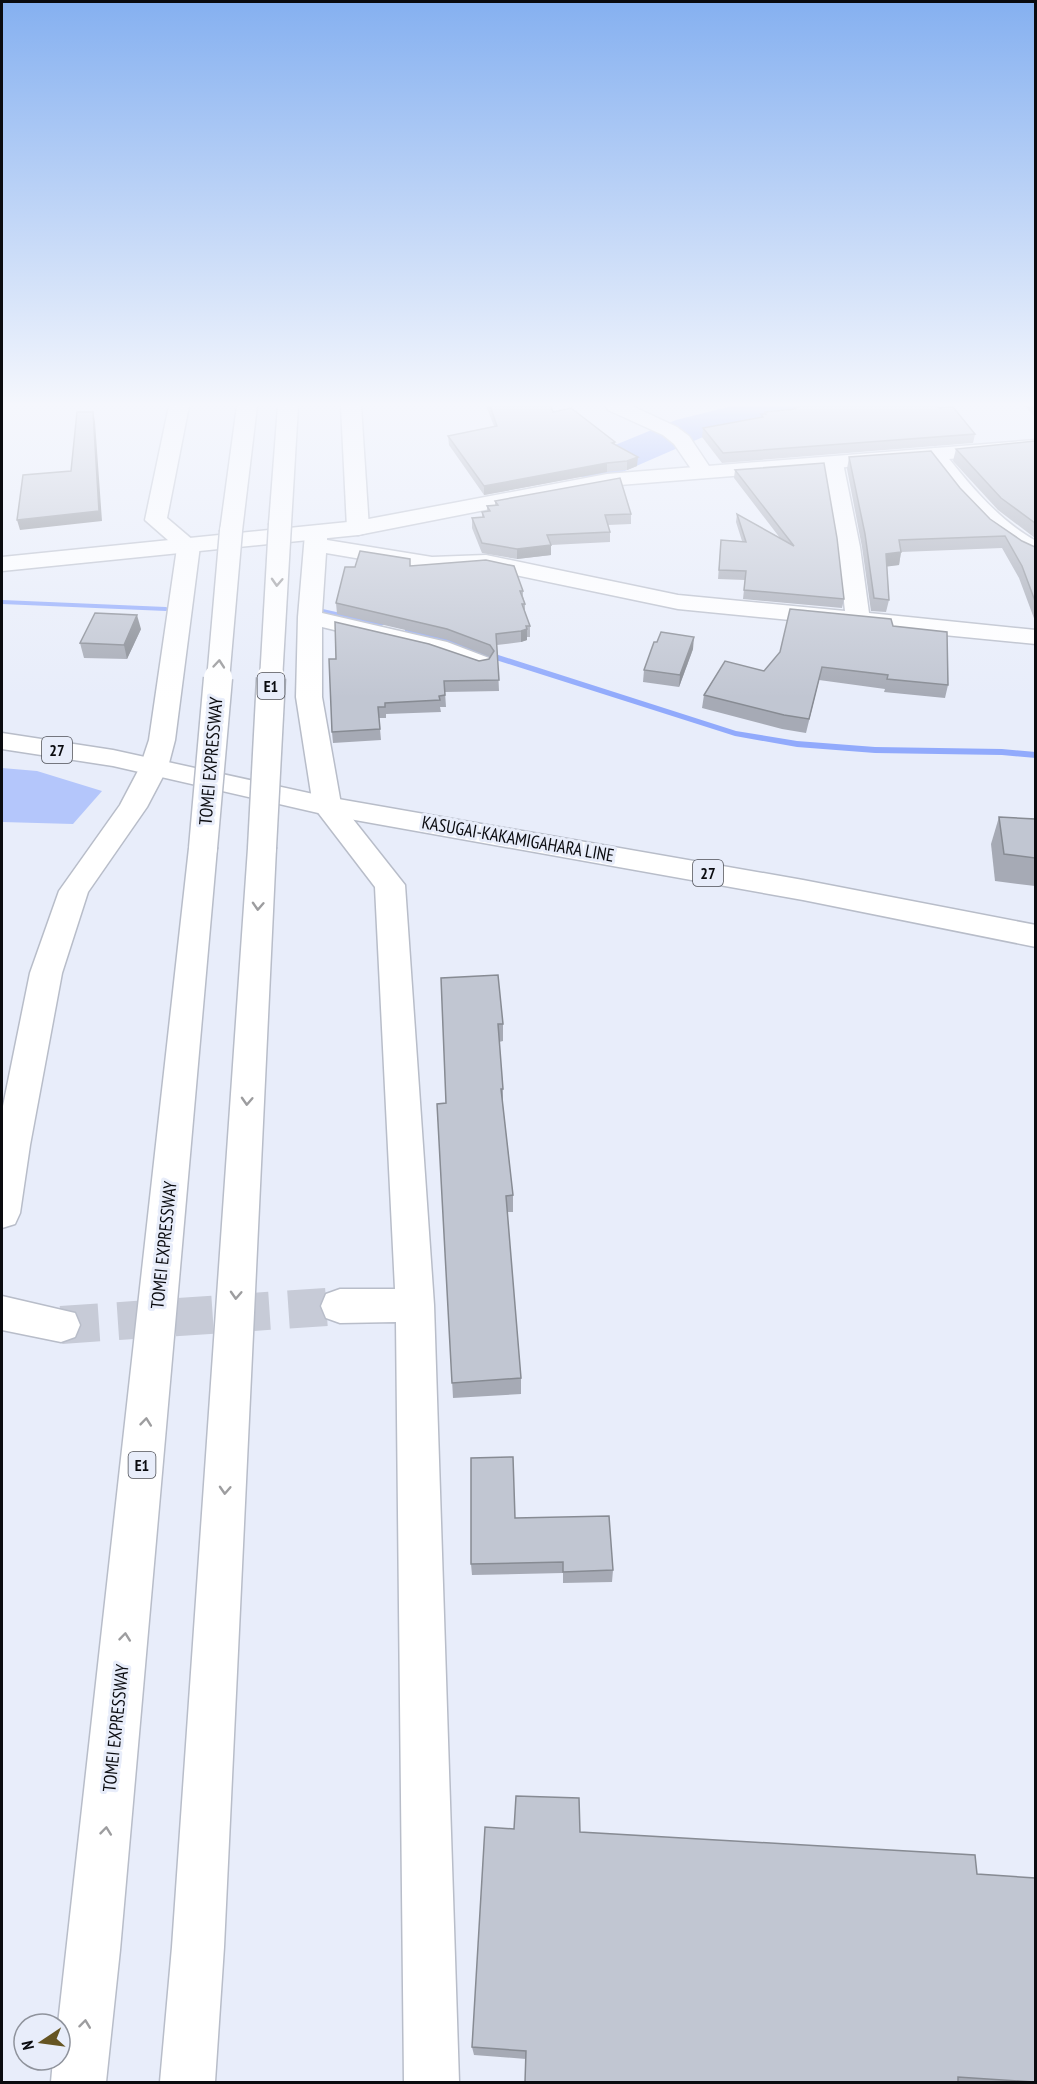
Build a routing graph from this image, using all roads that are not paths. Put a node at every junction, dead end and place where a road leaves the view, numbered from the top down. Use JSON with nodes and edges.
{"nodes":[{"id":1,"x":159,"y":503,"type":"edge"},
{"id":2,"x":235,"y":503,"type":"edge"},
{"id":3,"x":281,"y":503,"type":"edge"},
{"id":4,"x":357,"y":503,"type":"edge"},
{"id":5,"x":486,"y":503,"type":"edge"},
{"id":6,"x":841,"y":503,"type":"edge"},
{"id":7,"x":974,"y":503,"type":"edge"},
{"id":8,"x":358,"y":528,"type":"junction"},
{"id":9,"x":316,"y":539,"type":"junction"},
{"id":10,"x":189,"y":546,"type":"junction"},
{"id":11,"x":1035,"y":551,"type":"edge"},
{"id":12,"x":2,"y":564,"type":"edge"},
{"id":13,"x":310,"y":617,"type":"junction"},
{"id":14,"x":858,"y":618,"type":"junction"},
{"id":15,"x":1035,"y":637,"type":"edge"},
{"id":16,"x":480,"y":663,"type":"edge"},
{"id":17,"x":2,"y":741,"type":"edge"},
{"id":18,"x":154,"y":767,"type":"junction"},
{"id":19,"x":327,"y":806,"type":"junction"},
{"id":20,"x":1035,"y":936,"type":"edge"},
{"id":21,"x":2,"y":1213,"type":"edge"},
{"id":22,"x":415,"y":1305,"type":"junction"},
{"id":23,"x":340,"y":1306,"type":"tunnel mouth"},
{"id":24,"x":2,"y":1313,"type":"edge"},
{"id":25,"x":61,"y":1325,"type":"tunnel mouth"},
{"id":26,"x":78,"y":2082,"type":"edge"},
{"id":27,"x":187,"y":2082,"type":"edge"},
{"id":28,"x":431,"y":2082,"type":"edge"}],
"edges":[{"from":1,"to":10,"type":"main road"},
{"from":26,"to":2,"type":"main road","name":"TOMEI EXPRESSWAY","number":"E1","one_way":true,"bridge":true},
{"from":3,"to":27,"type":"main road","number":"E1","one_way":true,"bridge":true},
{"from":4,"to":8,"type":"main road"},
{"from":5,"to":8,"type":"main road"},
{"from":6,"to":14,"type":"main road"},
{"from":7,"to":11,"type":"main road"},
{"from":8,"to":9,"type":"main road"},
{"from":9,"to":10,"type":"main road"},
{"from":9,"to":13,"type":"main road"},
{"from":9,"to":14,"type":"main road"},
{"from":10,"to":12,"type":"main road"},
{"from":10,"to":18,"type":"main road"},
{"from":13,"to":16,"type":"main road"},
{"from":13,"to":19,"type":"main road"},
{"from":14,"to":15,"type":"main road"},
{"from":17,"to":18,"type":"main road","name":"KASUGAI-KAKAMIGAHARA LINE","number":"27"},
{"from":18,"to":19,"type":"main road","name":"KASUGAI-KAKAMIGAHARA LINE","number":"27"},
{"from":18,"to":21,"type":"main road"},
{"from":19,"to":20,"type":"main road","name":"KASUGAI-KAKAMIGAHARA LINE","number":"27"},
{"from":19,"to":22,"type":"main road"},
{"from":22,"to":23,"type":"main road"},
{"from":22,"to":28,"type":"main road"},
{"from":24,"to":25,"type":"main road"}]}
